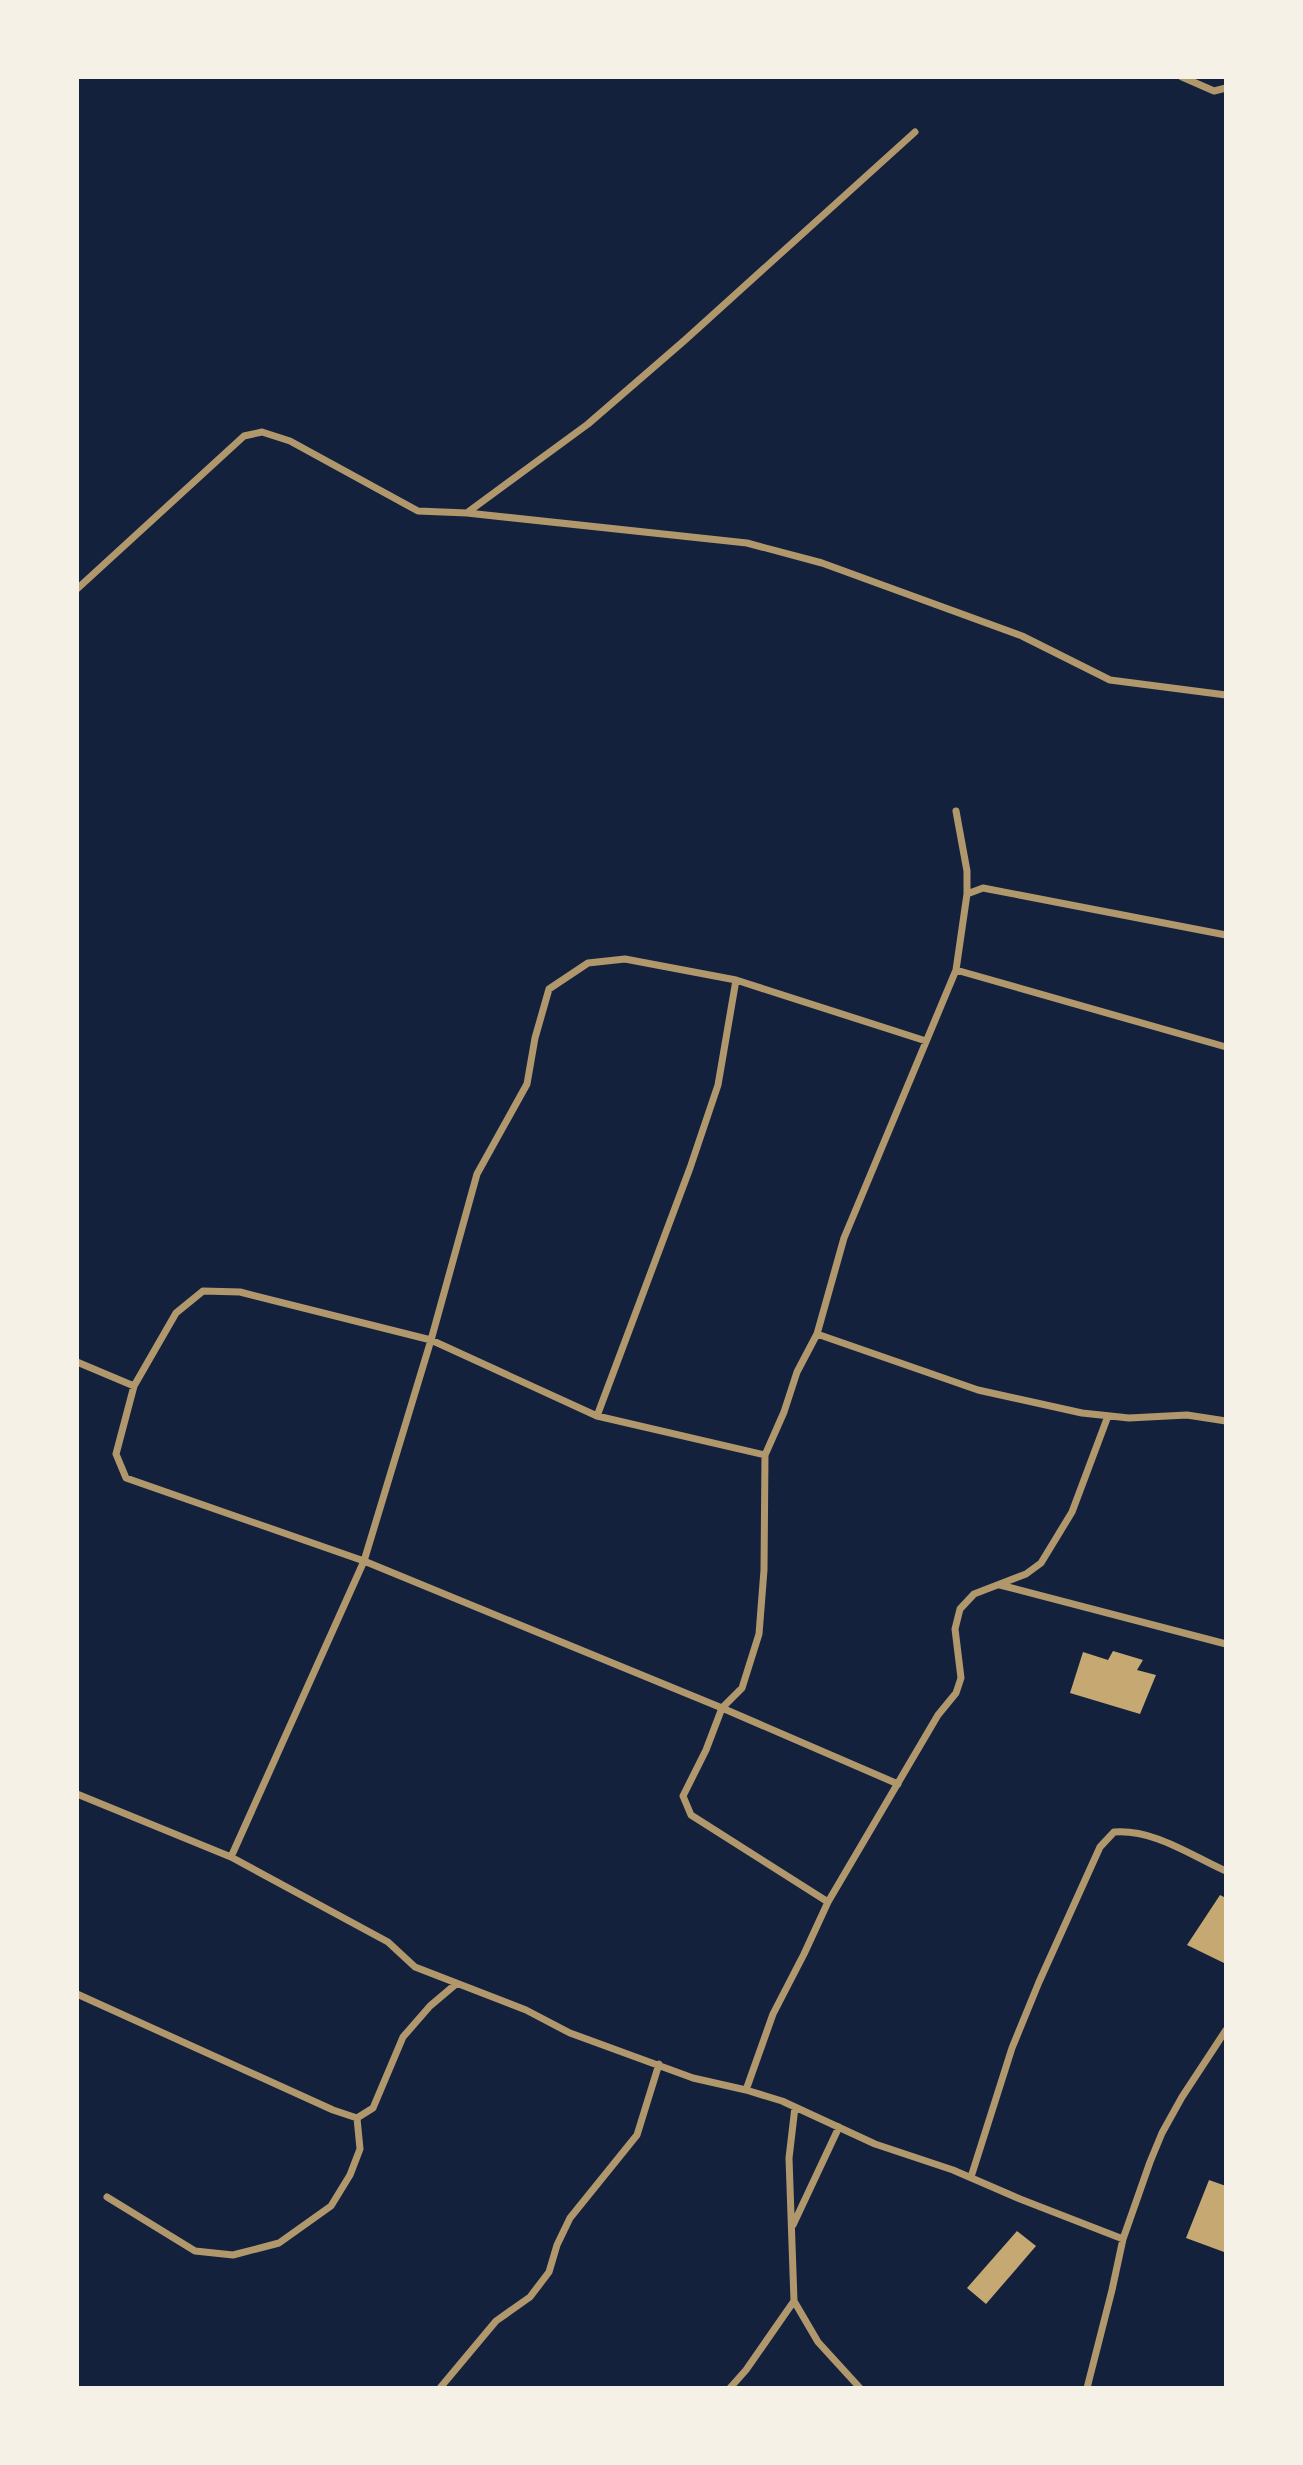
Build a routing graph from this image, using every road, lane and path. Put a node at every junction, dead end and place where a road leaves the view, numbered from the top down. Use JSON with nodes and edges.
{"nodes":[{"id":1,"x":1182,"y":77,"type":"edge"},
{"id":2,"x":1226,"y":88,"type":"edge"},
{"id":3,"x":915,"y":132,"type":"dead end"},
{"id":4,"x":467,"y":513,"type":"junction"},
{"id":5,"x":77,"y":589,"type":"edge"},
{"id":6,"x":1226,"y":695,"type":"edge"},
{"id":7,"x":956,"y":811,"type":"dead end"},
{"id":8,"x":967,"y":894,"type":"junction"},
{"id":9,"x":1226,"y":935,"type":"edge"},
{"id":10,"x":956,"y":970,"type":"junction"},
{"id":11,"x":736,"y":980,"type":"junction"},
{"id":12,"x":926,"y":1041,"type":"junction"},
{"id":13,"x":1226,"y":1047,"type":"edge"},
{"id":14,"x":817,"y":1334,"type":"junction"},
{"id":15,"x":431,"y":1340,"type":"junction"},
{"id":16,"x":77,"y":1362,"type":"edge"},
{"id":17,"x":134,"y":1386,"type":"junction"},
{"id":18,"x":597,"y":1416,"type":"junction"},
{"id":19,"x":1108,"y":1416,"type":"junction"},
{"id":20,"x":1226,"y":1421,"type":"edge"},
{"id":21,"x":765,"y":1455,"type":"junction"},
{"id":22,"x":364,"y":1561,"type":"junction"},
{"id":23,"x":999,"y":1585,"type":"junction"},
{"id":24,"x":1226,"y":1644,"type":"edge"},
{"id":25,"x":722,"y":1708,"type":"junction"},
{"id":26,"x":898,"y":1784,"type":"junction"},
{"id":27,"x":77,"y":1794,"type":"edge"},
{"id":28,"x":230,"y":1857,"type":"junction"},
{"id":29,"x":1226,"y":1871,"type":"edge"},
{"id":30,"x":828,"y":1902,"type":"junction"},
{"id":31,"x":456,"y":1984,"type":"junction"},
{"id":32,"x":77,"y":1994,"type":"edge"},
{"id":33,"x":1226,"y":2030,"type":"edge"},
{"id":34,"x":659,"y":2064,"type":"junction"},
{"id":35,"x":746,"y":2090,"type":"junction"},
{"id":36,"x":795,"y":2106,"type":"junction"},
{"id":37,"x":357,"y":2118,"type":"junction"},
{"id":38,"x":839,"y":2127,"type":"junction"},
{"id":39,"x":971,"y":2177,"type":"junction"},
{"id":40,"x":107,"y":2197,"type":"dead end"},
{"id":41,"x":791,"y":2228,"type":"junction"},
{"id":42,"x":1123,"y":2239,"type":"junction"},
{"id":43,"x":794,"y":2301,"type":"junction"},
{"id":44,"x":440,"y":2388,"type":"edge"},
{"id":45,"x":730,"y":2388,"type":"edge"},
{"id":46,"x":860,"y":2388,"type":"edge"},
{"id":47,"x":1087,"y":2388,"type":"edge"}],
"edges":[{"from":1,"to":2,"type":"street"},
{"from":3,"to":4,"type":"street"},
{"from":4,"to":5,"type":"street"},
{"from":4,"to":6,"type":"street"},
{"from":7,"to":8,"type":"street"},
{"from":8,"to":9,"type":"street"},
{"from":8,"to":10,"type":"street"},
{"from":10,"to":12,"type":"street"},
{"from":10,"to":13,"type":"street"},
{"from":11,"to":12,"type":"street"},
{"from":11,"to":15,"type":"street"},
{"from":11,"to":18,"type":"street"},
{"from":12,"to":14,"type":"street"},
{"from":14,"to":19,"type":"street"},
{"from":14,"to":21,"type":"street"},
{"from":15,"to":17,"type":"street"},
{"from":15,"to":18,"type":"street"},
{"from":15,"to":22,"type":"street"},
{"from":16,"to":17,"type":"street"},
{"from":17,"to":22,"type":"street"},
{"from":18,"to":21,"type":"street"},
{"from":19,"to":20,"type":"street"},
{"from":19,"to":23,"type":"street"},
{"from":21,"to":25,"type":"street"},
{"from":22,"to":25,"type":"street"},
{"from":22,"to":28,"type":"street"},
{"from":23,"to":24,"type":"street"},
{"from":23,"to":26,"type":"street"},
{"from":25,"to":26,"type":"street"},
{"from":25,"to":30,"type":"street"},
{"from":26,"to":30,"type":"street"},
{"from":27,"to":28,"type":"street"},
{"from":28,"to":31,"type":"street"},
{"from":29,"to":39,"type":"street"},
{"from":30,"to":35,"type":"street"},
{"from":31,"to":34,"type":"street"},
{"from":31,"to":37,"type":"street"},
{"from":32,"to":37,"type":"street"},
{"from":33,"to":42,"type":"street"},
{"from":34,"to":35,"type":"street"},
{"from":34,"to":44,"type":"street"},
{"from":35,"to":36,"type":"street"},
{"from":36,"to":38,"type":"street"},
{"from":36,"to":41,"type":"street"},
{"from":37,"to":40,"type":"street"},
{"from":38,"to":39,"type":"street"},
{"from":38,"to":41,"type":"street"},
{"from":39,"to":42,"type":"street"},
{"from":41,"to":43,"type":"street"},
{"from":42,"to":47,"type":"street"},
{"from":43,"to":45,"type":"street"},
{"from":43,"to":46,"type":"street"}]}
